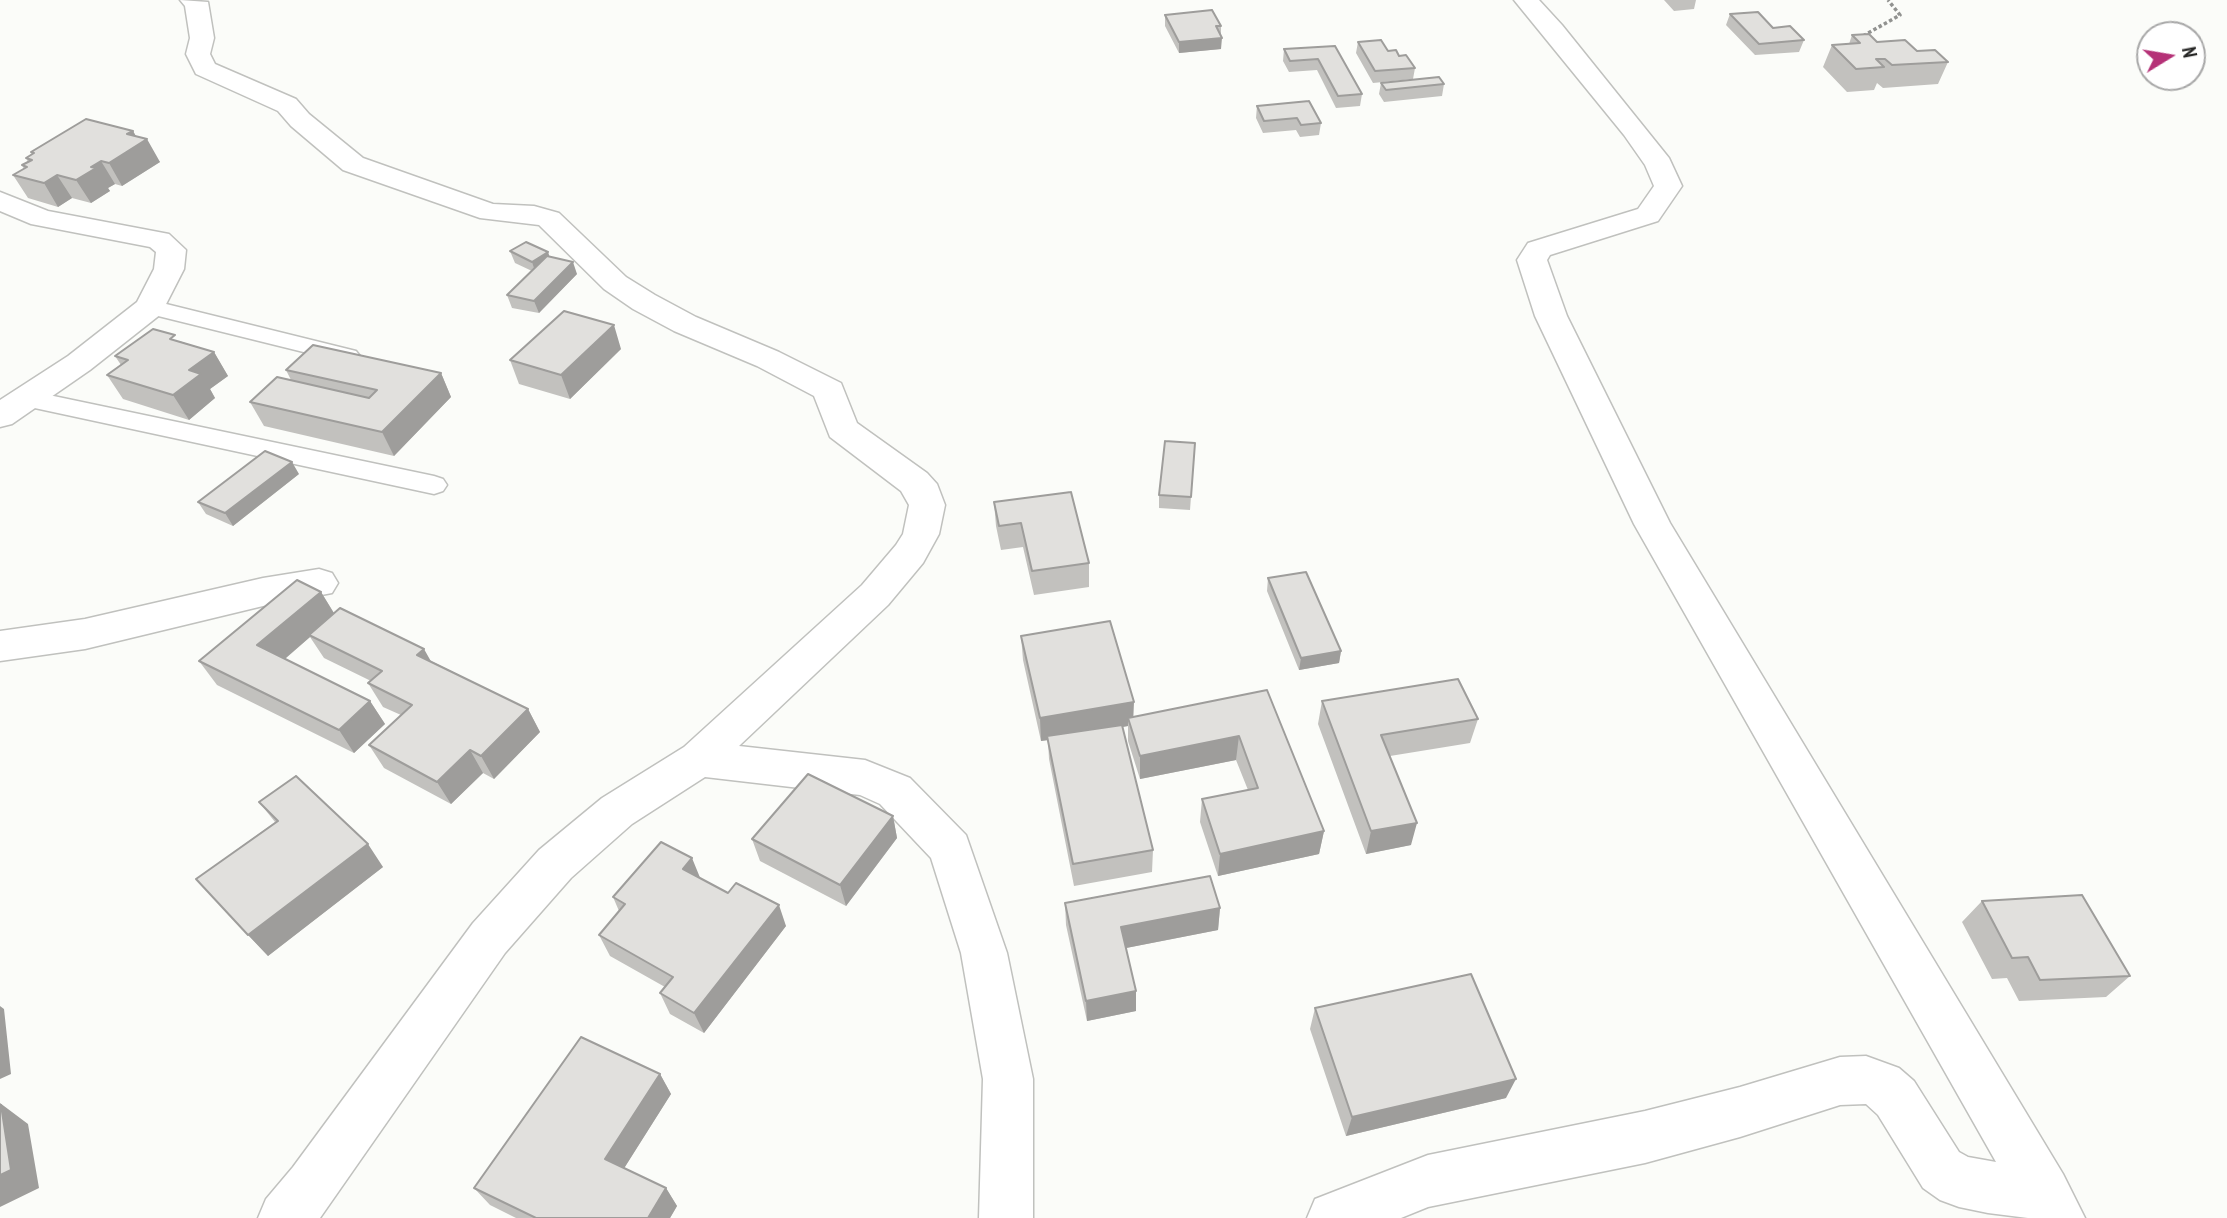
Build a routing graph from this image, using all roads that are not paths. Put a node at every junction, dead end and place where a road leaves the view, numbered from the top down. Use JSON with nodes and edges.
{"nodes":[{"id":1,"x":192,"y":0,"type":"edge"},
{"id":2,"x":1526,"y":0,"type":"edge"},
{"id":3,"x":0,"y":201,"type":"edge"},
{"id":4,"x":150,"y":307,"type":"junction"},
{"id":5,"x":360,"y":359,"type":"edge"},
{"id":6,"x":9,"y":408,"type":"edge"},
{"id":7,"x":434,"y":485,"type":"dead end"},
{"id":8,"x":319,"y":583,"type":"dead end"},
{"id":9,"x":0,"y":646,"type":"edge"},
{"id":10,"x":699,"y":759,"type":"junction"},
{"id":11,"x":2051,"y":1205,"type":"edge"},
{"id":12,"x":285,"y":1218,"type":"edge"},
{"id":13,"x":1006,"y":1218,"type":"edge"},
{"id":14,"x":1334,"y":1218,"type":"edge"}],
"edges":[{"from":1,"to":10,"type":"street"},
{"from":2,"to":11,"type":"street"},
{"from":3,"to":4,"type":"street"},
{"from":4,"to":5,"type":"lane"},
{"from":4,"to":6,"type":"street"},
{"from":6,"to":7,"type":"lane"},
{"from":8,"to":9,"type":"street"},
{"from":10,"to":12,"type":"street"},
{"from":10,"to":13,"type":"street"},
{"from":11,"to":14,"type":"street"}]}
